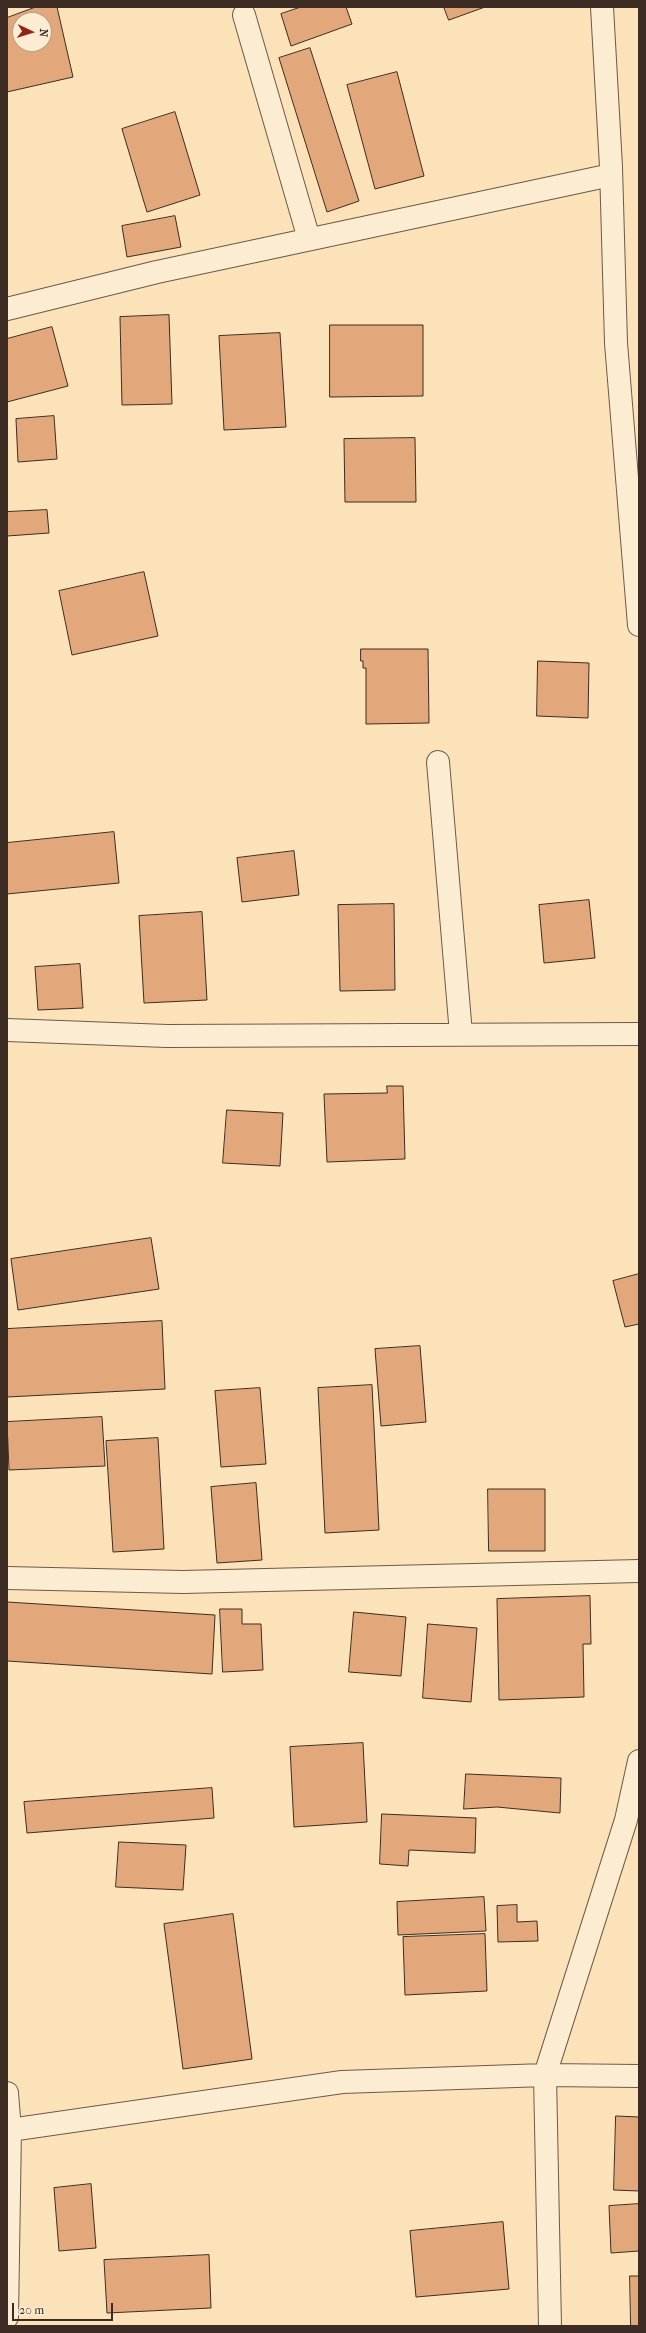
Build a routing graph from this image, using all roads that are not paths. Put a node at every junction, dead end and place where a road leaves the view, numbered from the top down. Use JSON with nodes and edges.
{"nodes":[{"id":1,"x":602,"y":7,"type":"edge"},
{"id":2,"x":244,"y":15,"type":"dead end"},
{"id":3,"x":610,"y":175,"type":"junction"},
{"id":4,"x":309,"y":239,"type":"junction"},
{"id":5,"x":7,"y":309,"type":"edge"},
{"id":6,"x":632,"y":450,"type":"edge"},
{"id":7,"x":639,"y":625,"type":"edge"},
{"id":8,"x":438,"y":762,"type":"dead end"},
{"id":9,"x":7,"y":1030,"type":"edge"},
{"id":10,"x":461,"y":1034,"type":"junction"},
{"id":11,"x":639,"y":1034,"type":"edge"},
{"id":12,"x":639,"y":1571,"type":"edge"},
{"id":13,"x":7,"y":1578,"type":"edge"},
{"id":14,"x":639,"y":1761,"type":"edge"},
{"id":15,"x":545,"y":2075,"type":"junction"},
{"id":16,"x":639,"y":2076,"type":"edge"},
{"id":17,"x":7,"y":2093,"type":"edge"},
{"id":18,"x":10,"y":2130,"type":"junction"},
{"id":19,"x":7,"y":2317,"type":"edge"},
{"id":20,"x":550,"y":2326,"type":"edge"}],
"edges":[{"from":1,"to":3,"type":"street"},
{"from":2,"to":4,"type":"street"},
{"from":3,"to":4,"type":"street"},
{"from":3,"to":6,"type":"street"},
{"from":4,"to":5,"type":"street"},
{"from":6,"to":7,"type":"street"},
{"from":8,"to":10,"type":"street"},
{"from":9,"to":10,"type":"street"},
{"from":10,"to":11,"type":"street"},
{"from":12,"to":13,"type":"street"},
{"from":14,"to":15,"type":"street"},
{"from":15,"to":16,"type":"street"},
{"from":15,"to":18,"type":"street"},
{"from":15,"to":20,"type":"street"},
{"from":17,"to":18,"type":"street"},
{"from":18,"to":19,"type":"street"}]}
